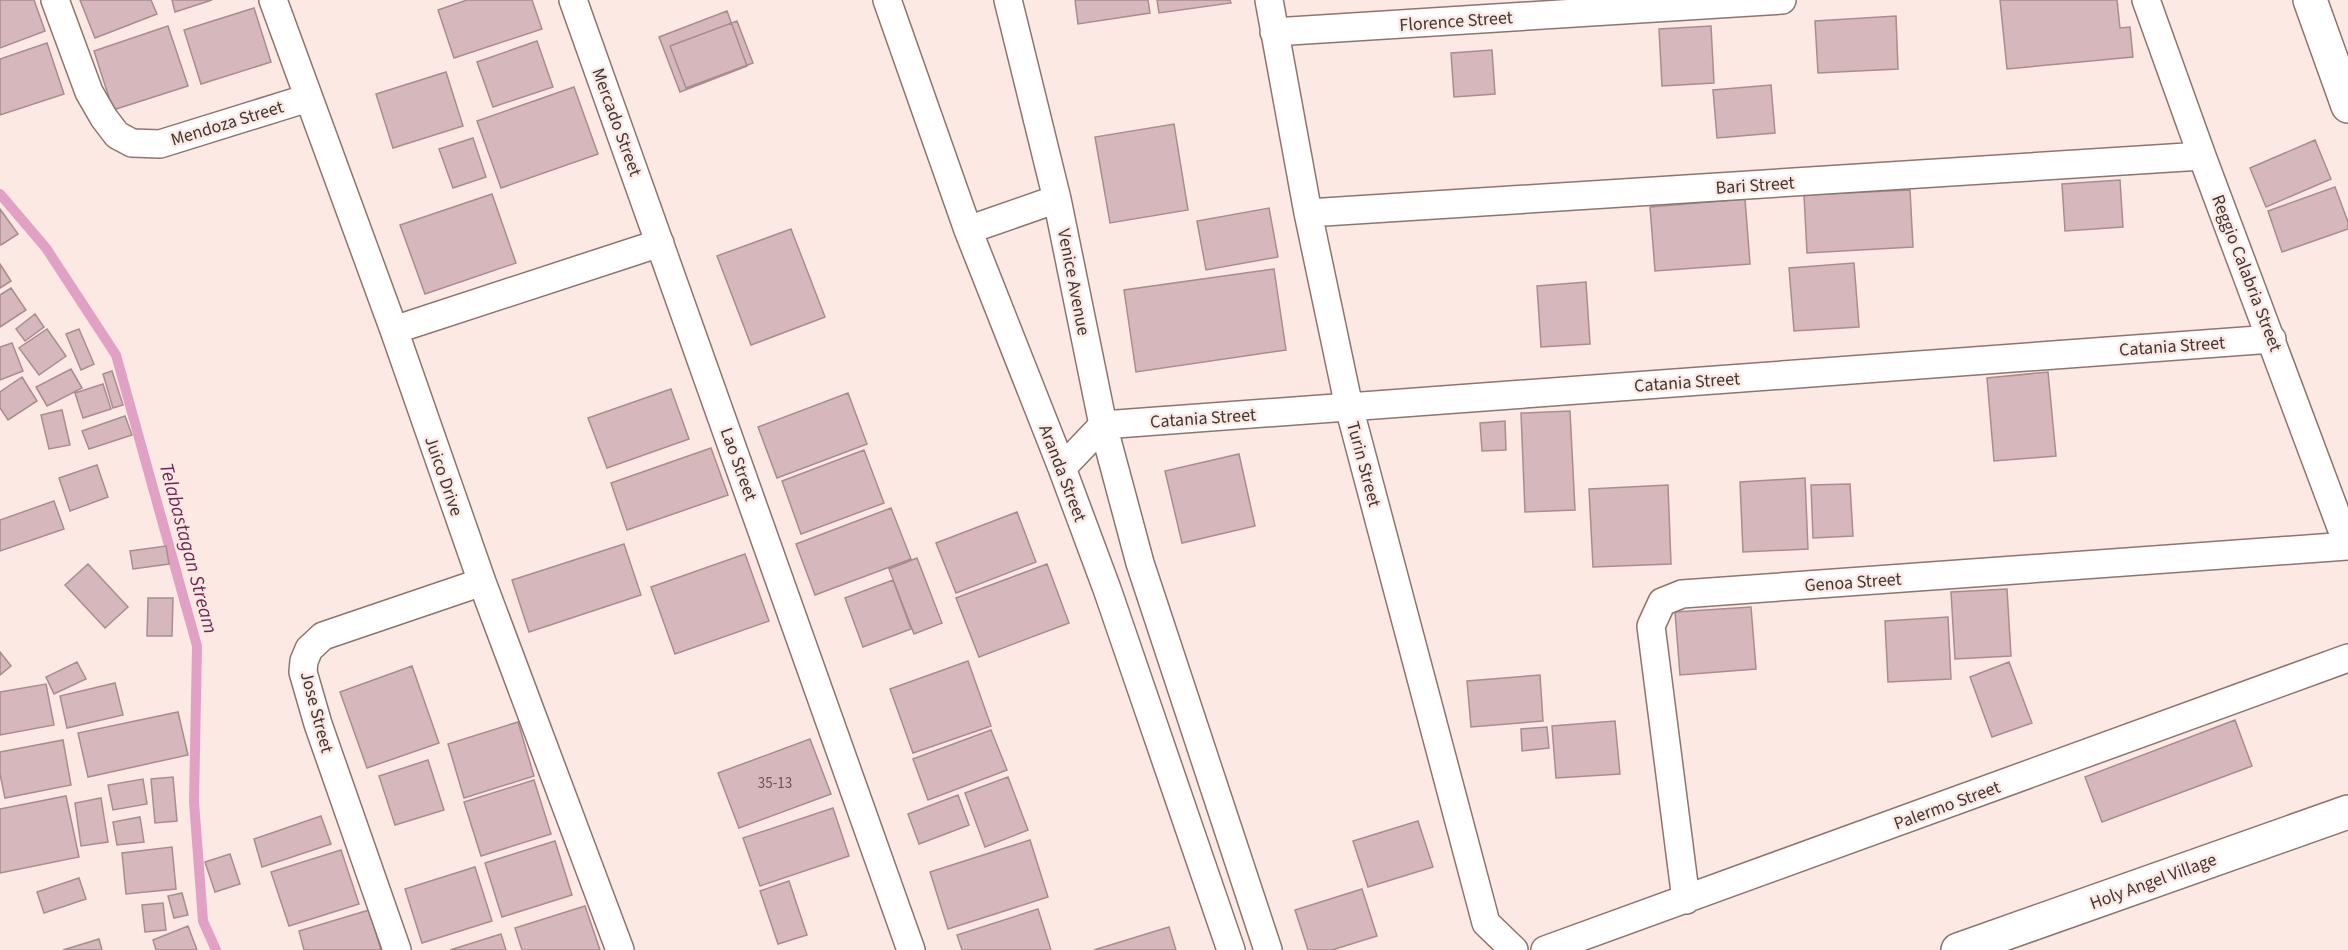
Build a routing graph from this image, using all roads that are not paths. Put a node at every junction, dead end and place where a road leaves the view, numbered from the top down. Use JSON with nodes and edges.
{"nodes":[{"id":1,"x":56,"y":0,"type":"edge"},
{"id":2,"x":273,"y":0,"type":"edge"},
{"id":3,"x":573,"y":0,"type":"edge"},
{"id":4,"x":887,"y":0,"type":"edge"},
{"id":5,"x":1008,"y":0,"type":"edge"},
{"id":6,"x":1269,"y":0,"type":"edge"},
{"id":7,"x":1782,"y":0,"type":"edge"},
{"id":8,"x":2146,"y":0,"type":"edge"},
{"id":9,"x":2310,"y":0,"type":"edge"},
{"id":10,"x":1274,"y":32,"type":"junction"},
{"id":11,"x":308,"y":98,"type":"junction"},
{"id":12,"x":2348,"y":106,"type":"edge"},
{"id":13,"x":2202,"y":156,"type":"junction"},
{"id":14,"x":1058,"y":199,"type":"junction"},
{"id":15,"x":1308,"y":213,"type":"junction"},
{"id":16,"x":968,"y":230,"type":"junction"},
{"id":17,"x":660,"y":243,"type":"junction"},
{"id":18,"x":394,"y":330,"type":"junction"},
{"id":19,"x":2272,"y":339,"type":"junction"},
{"id":20,"x":1349,"y":407,"type":"junction"},
{"id":21,"x":1103,"y":425,"type":"junction"},
{"id":22,"x":1062,"y":468,"type":"junction"},
{"id":23,"x":2348,"y":546,"type":"edge"},
{"id":24,"x":482,"y":582,"type":"junction"},
{"id":25,"x":2348,"y":658,"type":"edge"},
{"id":26,"x":2348,"y":812,"type":"edge"},
{"id":27,"x":1686,"y":900,"type":"junction"},
{"id":28,"x":397,"y":950,"type":"edge"},
{"id":29,"x":620,"y":950,"type":"edge"},
{"id":30,"x":911,"y":950,"type":"edge"},
{"id":31,"x":1231,"y":950,"type":"edge"},
{"id":32,"x":1268,"y":950,"type":"edge"},
{"id":33,"x":1514,"y":950,"type":"edge"},
{"id":34,"x":1545,"y":950,"type":"edge"},
{"id":35,"x":1958,"y":950,"type":"edge"}],
"edges":[{"from":1,"to":11,"type":"street","name":"Mendoza Street"},
{"from":2,"to":11,"type":"street","name":"Juico Drive"},
{"from":3,"to":17,"type":"street","name":"Mercado Street"},
{"from":4,"to":16,"type":"street","name":"Aranda Street"},
{"from":5,"to":14,"type":"street","name":"Venice Avenue"},
{"from":6,"to":10,"type":"street","name":"Turin Street"},
{"from":7,"to":10,"type":"street","name":"Florence Street"},
{"from":8,"to":13,"type":"street","name":"Reggio Calabria Street"},
{"from":9,"to":12,"type":"street"},
{"from":10,"to":15,"type":"street","name":"Turin Street"},
{"from":11,"to":18,"type":"street","name":"Juico Drive"},
{"from":13,"to":15,"type":"street","name":"Bari Street"},
{"from":13,"to":19,"type":"street","name":"Reggio Calabria Street"},
{"from":14,"to":16,"type":"street"},
{"from":14,"to":21,"type":"street","name":"Venice Avenue"},
{"from":15,"to":20,"type":"street","name":"Turin Street"},
{"from":16,"to":22,"type":"street","name":"Aranda Street"},
{"from":17,"to":18,"type":"street"},
{"from":17,"to":30,"type":"street","name":"Lao Street"},
{"from":18,"to":24,"type":"street","name":"Juico Drive"},
{"from":19,"to":20,"type":"street","name":"Catania Street"},
{"from":19,"to":23,"type":"street","name":"Reggio Calabria Street"},
{"from":20,"to":21,"type":"street","name":"Catania Street"},
{"from":20,"to":33,"type":"street","name":"Turin Street"},
{"from":21,"to":22,"type":"street"},
{"from":21,"to":32,"type":"street","name":"Venice Avenue"},
{"from":22,"to":31,"type":"street","name":"Aranda Street"},
{"from":23,"to":27,"type":"street","name":"Genoa Street"},
{"from":24,"to":28,"type":"street","name":"Jose Street"},
{"from":24,"to":29,"type":"street","name":"Juico Drive"},
{"from":25,"to":27,"type":"street","name":"Palermo Street"},
{"from":26,"to":35,"type":"street","name":"Holy Angel Village"},
{"from":27,"to":34,"type":"street","name":"Palermo Street"}]}
